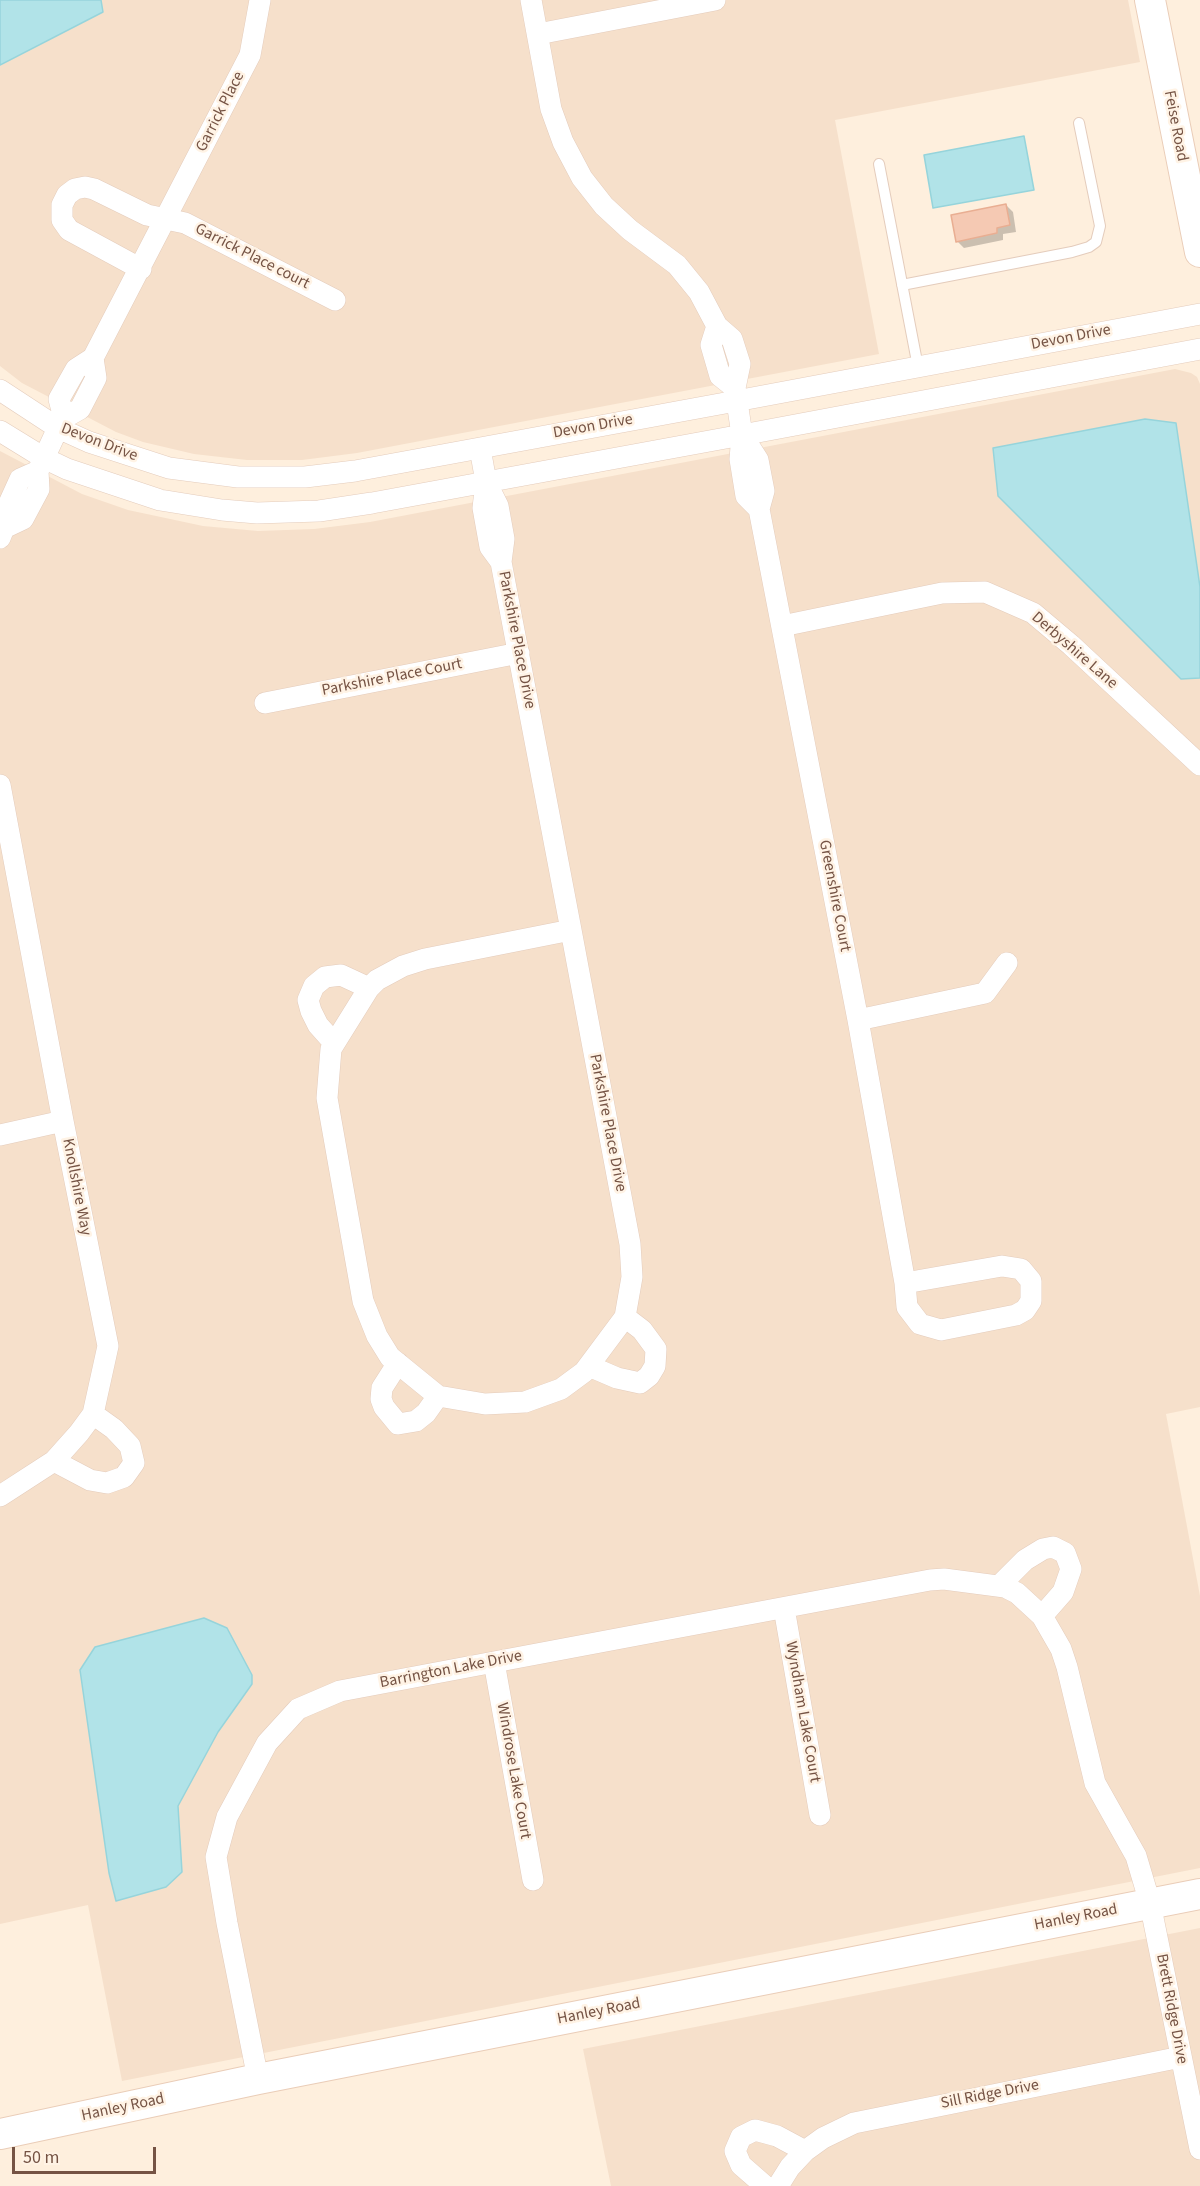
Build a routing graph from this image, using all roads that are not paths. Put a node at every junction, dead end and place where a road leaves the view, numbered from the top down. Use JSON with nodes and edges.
{"nodes":[{"id":1,"x":260,"y":0,"type":"edge"},
{"id":2,"x":531,"y":0,"type":"edge"},
{"id":3,"x":715,"y":0,"type":"edge"},
{"id":4,"x":1150,"y":0,"type":"edge"},
{"id":5,"x":538,"y":34,"type":"junction"},
{"id":6,"x":1079,"y":123,"type":"dead end"},
{"id":7,"x":879,"y":164,"type":"dead end"},
{"id":8,"x":166,"y":220,"type":"junction"},
{"id":9,"x":1200,"y":252,"type":"edge"},
{"id":10,"x":141,"y":269,"type":"junction"},
{"id":11,"x":903,"y":285,"type":"junction"},
{"id":12,"x":335,"y":300,"type":"dead end"},
{"id":13,"x":1200,"y":314,"type":"edge"},
{"id":14,"x":1200,"y":349,"type":"edge"},
{"id":15,"x":918,"y":367,"type":"junction"},
{"id":16,"x":0,"y":390,"type":"edge"},
{"id":17,"x":736,"y":395,"type":"junction"},
{"id":18,"x":924,"y":400,"type":"junction"},
{"id":19,"x":61,"y":423,"type":"junction"},
{"id":20,"x":0,"y":431,"type":"edge"},
{"id":21,"x":742,"y":435,"type":"junction"},
{"id":22,"x":480,"y":448,"type":"junction"},
{"id":23,"x":41,"y":465,"type":"junction"},
{"id":24,"x":486,"y":482,"type":"junction"},
{"id":25,"x":2,"y":533,"type":"edge"},
{"id":26,"x":782,"y":626,"type":"junction"},
{"id":27,"x":519,"y":653,"type":"junction"},
{"id":28,"x":266,"y":703,"type":"dead end"},
{"id":29,"x":1200,"y":765,"type":"edge"},
{"id":30,"x":0,"y":785,"type":"edge"},
{"id":31,"x":5,"y":836,"type":"edge"},
{"id":32,"x":571,"y":930,"type":"junction"},
{"id":33,"x":1007,"y":963,"type":"dead end"},
{"id":34,"x":369,"y":988,"type":"junction"},
{"id":35,"x":858,"y":1020,"type":"junction"},
{"id":36,"x":334,"y":1043,"type":"junction"},
{"id":37,"x":63,"y":1122,"type":"junction"},
{"id":38,"x":0,"y":1134,"type":"edge"},
{"id":39,"x":905,"y":1283,"type":"junction"},
{"id":40,"x":625,"y":1317,"type":"junction"},
{"id":41,"x":398,"y":1363,"type":"junction"},
{"id":42,"x":589,"y":1366,"type":"junction"},
{"id":43,"x":438,"y":1396,"type":"junction"},
{"id":44,"x":93,"y":1414,"type":"junction"},
{"id":45,"x":54,"y":1461,"type":"junction"},
{"id":46,"x":0,"y":1496,"type":"edge"},
{"id":47,"x":999,"y":1586,"type":"junction"},
{"id":48,"x":784,"y":1608,"type":"junction"},
{"id":49,"x":1042,"y":1616,"type":"junction"},
{"id":50,"x":494,"y":1662,"type":"junction"},
{"id":51,"x":820,"y":1815,"type":"dead end"},
{"id":52,"x":533,"y":1880,"type":"dead end"},
{"id":53,"x":1200,"y":1894,"type":"edge"},
{"id":54,"x":1150,"y":1903,"type":"junction"},
{"id":55,"x":1181,"y":2057,"type":"junction"},
{"id":56,"x":258,"y":2079,"type":"junction"},
{"id":57,"x":0,"y":2134,"type":"edge"},
{"id":58,"x":1200,"y":2149,"type":"edge"},
{"id":59,"x":805,"y":2151,"type":"junction"},
{"id":60,"x":765,"y":2186,"type":"edge"},
{"id":61,"x":778,"y":2186,"type":"edge"}],
"edges":[{"from":1,"to":8,"type":"street","name":"Garrick Place"},
{"from":2,"to":5,"type":"street"},
{"from":3,"to":5,"type":"street"},
{"from":4,"to":9,"type":"street","name":"Feise Road"},
{"from":5,"to":17,"type":"street"},
{"from":6,"to":11,"type":"lane"},
{"from":7,"to":11,"type":"lane"},
{"from":8,"to":10,"type":"street","name":"Garrick Place"},
{"from":8,"to":10,"type":"street"},
{"from":8,"to":12,"type":"street","name":"Garrick Place court"},
{"from":10,"to":19,"type":"street","name":"Garrick Place"},
{"from":11,"to":15,"type":"lane"},
{"from":13,"to":15,"type":"street","name":"Devon Drive"},
{"from":14,"to":18,"type":"street","name":"Devon Drive"},
{"from":15,"to":17,"type":"street","name":"Devon Drive"},
{"from":15,"to":18,"type":"street"},
{"from":16,"to":19,"type":"street","name":"Devon Drive"},
{"from":17,"to":21,"type":"street","name":"Greenshire Court"},
{"from":17,"to":22,"type":"street","name":"Devon Drive"},
{"from":18,"to":21,"type":"street","name":"Devon Drive"},
{"from":19,"to":22,"type":"street","name":"Devon Drive"},
{"from":19,"to":23,"type":"street"},
{"from":20,"to":23,"type":"street","name":"Devon Drive"},
{"from":21,"to":24,"type":"street","name":"Devon Drive"},
{"from":21,"to":26,"type":"street","name":"Greenshire Court"},
{"from":22,"to":24,"type":"street","name":"Parkshire Place Drive"},
{"from":23,"to":24,"type":"street","name":"Devon Drive"},
{"from":23,"to":25,"type":"street"},
{"from":24,"to":27,"type":"street","name":"Parkshire Place Drive"},
{"from":26,"to":29,"type":"street","name":"Derbyshire Lane"},
{"from":26,"to":35,"type":"street","name":"Greenshire Court"},
{"from":27,"to":28,"type":"street","name":"Parkshire Place Court"},
{"from":27,"to":32,"type":"street","name":"Parkshire Place Drive"},
{"from":30,"to":31,"type":"street","name":"Knollshire Way"},
{"from":31,"to":37,"type":"street","name":"Knollshire Way"},
{"from":32,"to":34,"type":"street","name":"Parkshire Place Drive"},
{"from":32,"to":40,"type":"street","name":"Parkshire Place Drive"},
{"from":33,"to":35,"type":"street"},
{"from":34,"to":36,"type":"street","name":"Parkshire Place Drive"},
{"from":34,"to":36,"type":"street"},
{"from":35,"to":39,"type":"street","name":"Greenshire Court"},
{"from":36,"to":41,"type":"street","name":"Parkshire Place Drive"},
{"from":37,"to":38,"type":"street"},
{"from":37,"to":44,"type":"street","name":"Knollshire Way"},
{"from":39,"to":39,"type":"street","name":"Greenshire Court"},
{"from":40,"to":42,"type":"street","name":"Parkshire Place Drive"},
{"from":40,"to":42,"type":"street"},
{"from":41,"to":43,"type":"street","name":"Parkshire Place Drive"},
{"from":41,"to":43,"type":"street"},
{"from":42,"to":43,"type":"street","name":"Parkshire Place Drive"},
{"from":44,"to":45,"type":"street","name":"Knollshire Way"},
{"from":44,"to":45,"type":"street"},
{"from":45,"to":46,"type":"street","name":"Knollshire Way"},
{"from":47,"to":48,"type":"street","name":"Barrington Lake Drive"},
{"from":47,"to":49,"type":"street","name":"Barrington Lake Drive"},
{"from":47,"to":49,"type":"street"},
{"from":48,"to":50,"type":"street","name":"Barrington Lake Drive"},
{"from":48,"to":51,"type":"street","name":"Wyndham Lake Court"},
{"from":49,"to":54,"type":"street","name":"Barrington Lake Drive"},
{"from":50,"to":52,"type":"street","name":"Windrose Lake Court"},
{"from":50,"to":56,"type":"street","name":"Barrington Lake Drive"},
{"from":53,"to":54,"type":"street","name":"Hanley Road"},
{"from":54,"to":55,"type":"street","name":"Brett Ridge Drive"},
{"from":54,"to":56,"type":"street","name":"Hanley Road"},
{"from":55,"to":58,"type":"street","name":"Brett Ridge Drive"},
{"from":55,"to":59,"type":"street","name":"Sill Ridge Drive"},
{"from":56,"to":57,"type":"street","name":"Hanley Road"},
{"from":59,"to":60,"type":"street"},
{"from":59,"to":61,"type":"street","name":"Sill Ridge Drive"}]}
